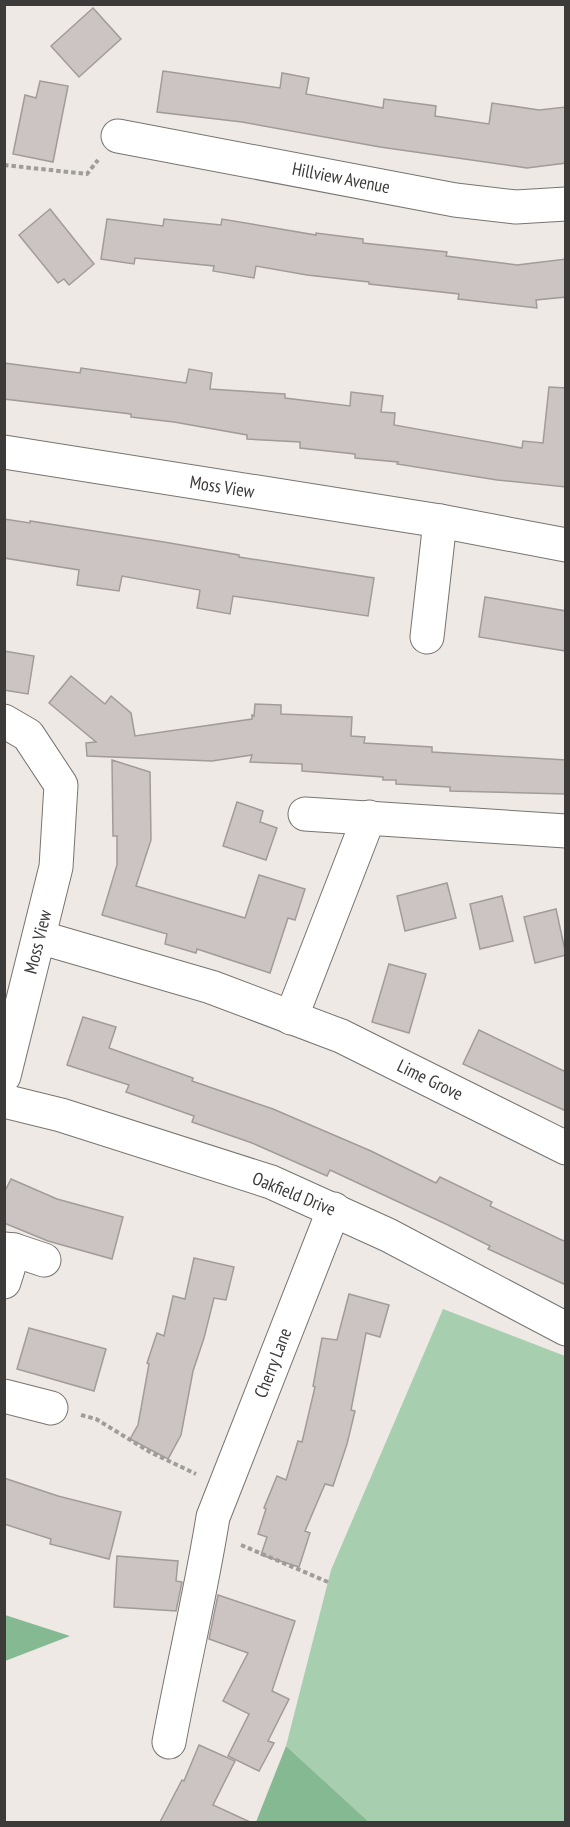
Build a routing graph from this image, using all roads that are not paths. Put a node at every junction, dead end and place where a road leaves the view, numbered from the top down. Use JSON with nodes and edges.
{"nodes":[{"id":1,"x":118,"y":136,"type":"road end"},
{"id":2,"x":566,"y":204,"type":"edge"},
{"id":3,"x":4,"y":452,"type":"edge"},
{"id":4,"x":440,"y":521,"type":"junction"},
{"id":5,"x":566,"y":545,"type":"edge"},
{"id":6,"x":427,"y":637,"type":"dead end"},
{"id":7,"x":4,"y":721,"type":"edge"},
{"id":8,"x":305,"y":814,"type":"dead end"},
{"id":9,"x":369,"y":817,"type":"junction"},
{"id":10,"x":566,"y":831,"type":"edge"},
{"id":11,"x":39,"y":937,"type":"junction"},
{"id":12,"x":291,"y":1018,"type":"junction"},
{"id":13,"x":4,"y":1076,"type":"edge"},
{"id":14,"x":4,"y":1101,"type":"edge"},
{"id":15,"x":566,"y":1148,"type":"edge"},
{"id":16,"x":334,"y":1209,"type":"junction"},
{"id":17,"x":21,"y":1253,"type":"edge"},
{"id":18,"x":4,"y":1282,"type":"edge"},
{"id":19,"x":566,"y":1329,"type":"edge"},
{"id":20,"x":4,"y":1396,"type":"edge"},
{"id":21,"x":51,"y":1408,"type":"road end"},
{"id":22,"x":170,"y":1742,"type":"dead end"}],
"edges":[{"from":1,"to":2,"type":"street","name":"Hillview Avenue"},
{"from":3,"to":4,"type":"street","name":"Moss View"},
{"from":4,"to":5,"type":"street","name":"Moss View"},
{"from":4,"to":6,"type":"street"},
{"from":7,"to":11,"type":"street","name":"Moss View"},
{"from":8,"to":9,"type":"street"},
{"from":9,"to":10,"type":"street"},
{"from":9,"to":12,"type":"street"},
{"from":11,"to":12,"type":"street","name":"Lime Grove"},
{"from":11,"to":13,"type":"street","name":"Moss View"},
{"from":12,"to":15,"type":"street","name":"Lime Grove"},
{"from":14,"to":16,"type":"street","name":"Oakfield Drive"},
{"from":16,"to":19,"type":"street","name":"Oakfield Drive"},
{"from":16,"to":22,"type":"street","name":"Cherry Lane"},
{"from":17,"to":18,"type":"street"},
{"from":20,"to":21,"type":"street"}]}
